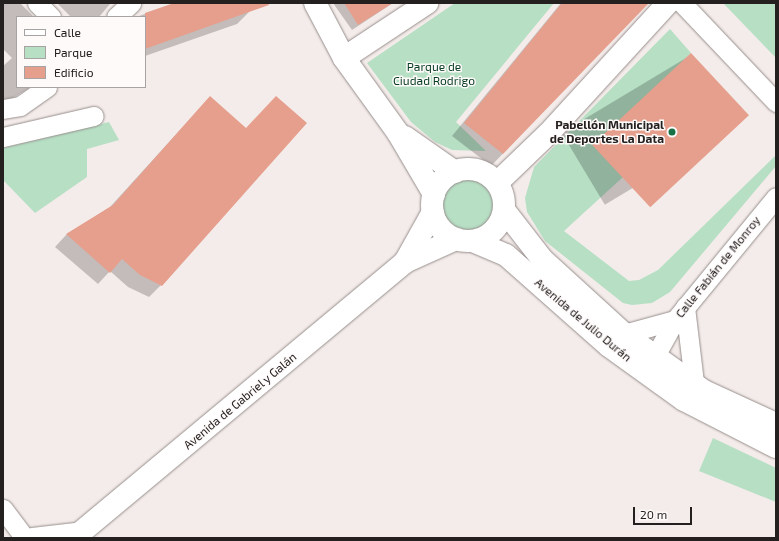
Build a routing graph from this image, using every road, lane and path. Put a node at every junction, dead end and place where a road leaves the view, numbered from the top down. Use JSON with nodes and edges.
{"nodes":[{"id":1,"x":37,"y":3,"type":"edge"},
{"id":2,"x":131,"y":3,"type":"edge"},
{"id":3,"x":315,"y":3,"type":"edge"},
{"id":4,"x":427,"y":3,"type":"edge"},
{"id":5,"x":668,"y":3,"type":"edge"},
{"id":6,"x":682,"y":3,"type":"edge"},
{"id":7,"x":50,"y":16,"type":"edge"},
{"id":8,"x":117,"y":16,"type":"edge"},
{"id":9,"x":344,"y":58,"type":"junction"},
{"id":10,"x":46,"y":88,"type":"edge"},
{"id":11,"x":776,"y":102,"type":"edge"},
{"id":12,"x":3,"y":109,"type":"edge"},
{"id":13,"x":94,"y":116,"type":"dead end"},
{"id":14,"x":398,"y":133,"type":"junction"},
{"id":15,"x":3,"y":137,"type":"edge"},
{"id":16,"x":455,"y":172,"type":"junction"},
{"id":17,"x":497,"y":183,"type":"junction"},
{"id":18,"x":776,"y":197,"type":"edge"},
{"id":19,"x":433,"y":203,"type":"junction"},
{"id":20,"x":504,"y":210,"type":"junction"},
{"id":21,"x":465,"y":240,"type":"junction"},
{"id":22,"x":405,"y":262,"type":"junction"},
{"id":23,"x":680,"y":314,"type":"junction"},
{"id":24,"x":617,"y":340,"type":"junction"},
{"id":25,"x":655,"y":356,"type":"junction"},
{"id":26,"x":632,"y":362,"type":"junction"},
{"id":27,"x":694,"y":383,"type":"junction"},
{"id":28,"x":776,"y":424,"type":"edge"},
{"id":29,"x":776,"y":447,"type":"edge"},
{"id":30,"x":3,"y":510,"type":"edge"},
{"id":31,"x":78,"y":534,"type":"edge"},
{"id":32,"x":28,"y":536,"type":"edge"}],
"edges":[{"from":1,"to":7,"type":"street"},
{"from":2,"to":8,"type":"street"},
{"from":3,"to":9,"type":"main road"},
{"from":4,"to":9,"type":"main road"},
{"from":5,"to":17,"type":"main road"},
{"from":6,"to":11,"type":"street"},
{"from":9,"to":14,"type":"main road"},
{"from":10,"to":12,"type":"street"},
{"from":13,"to":15,"type":"street"},
{"from":14,"to":16,"type":"main road"},
{"from":14,"to":19,"type":"main road"},
{"from":16,"to":17,"type":"main road"},
{"from":16,"to":19,"type":"main road"},
{"from":17,"to":20,"type":"main road"},
{"from":18,"to":23,"type":"street","name":"Calle Fabián de Monroy"},
{"from":19,"to":21,"type":"main road"},
{"from":19,"to":22,"type":"main road","name":"Avenida de Gabriel y Galán"},
{"from":20,"to":21,"type":"main road"},
{"from":20,"to":24,"type":"main road","name":"Avenida de Julio Durán"},
{"from":21,"to":22,"type":"main road","name":"Avenida de Gabriel y Galán"},
{"from":21,"to":24,"type":"main road","name":"Avenida de Julio Durán"},
{"from":22,"to":31,"type":"main road","name":"Avenida de Gabriel y Galán"},
{"from":23,"to":24,"type":"street","name":"Calle Fabián de Monroy"},
{"from":23,"to":25,"type":"street"},
{"from":23,"to":27,"type":"street"},
{"from":24,"to":25,"type":"main road","name":"Avenida de Julio Durán"},
{"from":24,"to":26,"type":"main road","name":"Avenida de Julio Durán"},
{"from":25,"to":26,"type":"street"},
{"from":25,"to":27,"type":"main road","name":"Avenida de Julio Durán"},
{"from":26,"to":29,"type":"main road","name":"Avenida de Julio Durán"},
{"from":27,"to":28,"type":"main road","name":"Avenida de Julio Durán"},
{"from":30,"to":32,"type":"street"},
{"from":31,"to":32,"type":"street"}]}
